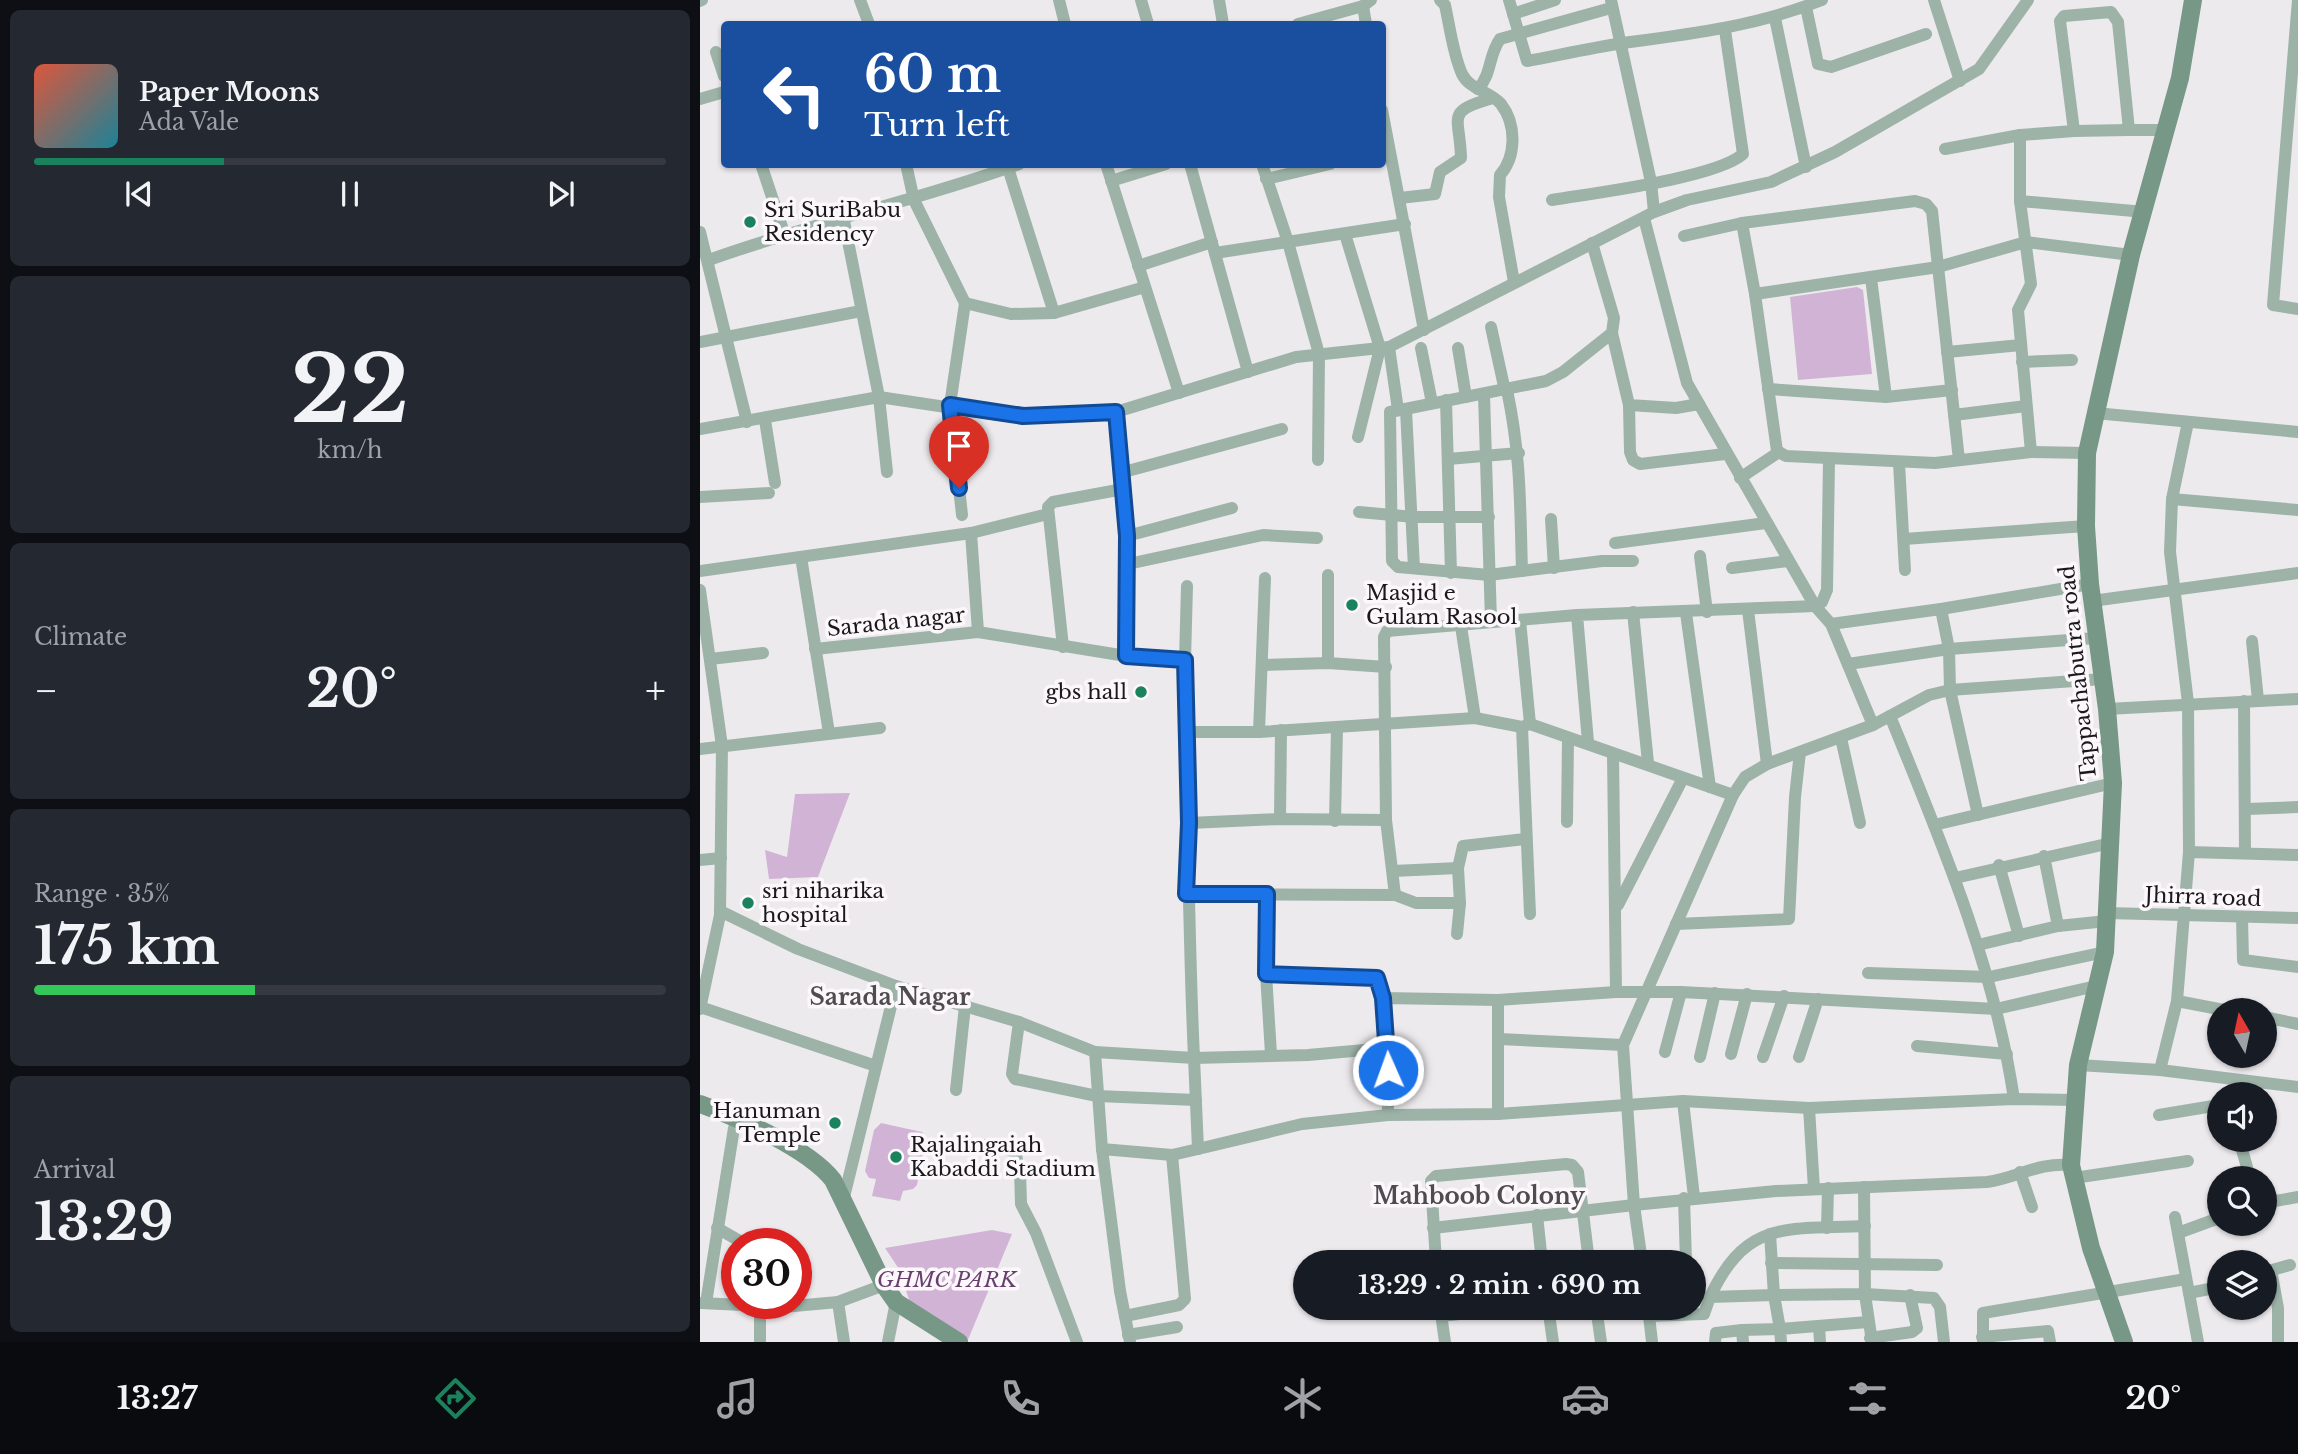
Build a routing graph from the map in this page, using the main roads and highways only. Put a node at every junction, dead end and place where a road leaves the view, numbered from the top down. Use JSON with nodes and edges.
{"nodes":[{"id":1,"x":2193,"y":0,"type":"edge"},
{"id":2,"x":700,"y":1104,"type":"edge"},
{"id":3,"x":700,"y":1115,"type":"edge"},
{"id":4,"x":833,"y":1180,"type":"junction"},
{"id":5,"x":958,"y":1342,"type":"edge"},
{"id":6,"x":2124,"y":1342,"type":"edge"}],
"edges":[{"from":1,"to":6,"type":"main road","name":"Tappachabutra road"},
{"from":2,"to":4,"type":"main road"},
{"from":3,"to":4,"type":"main road"},
{"from":4,"to":5,"type":"main road"}]}
